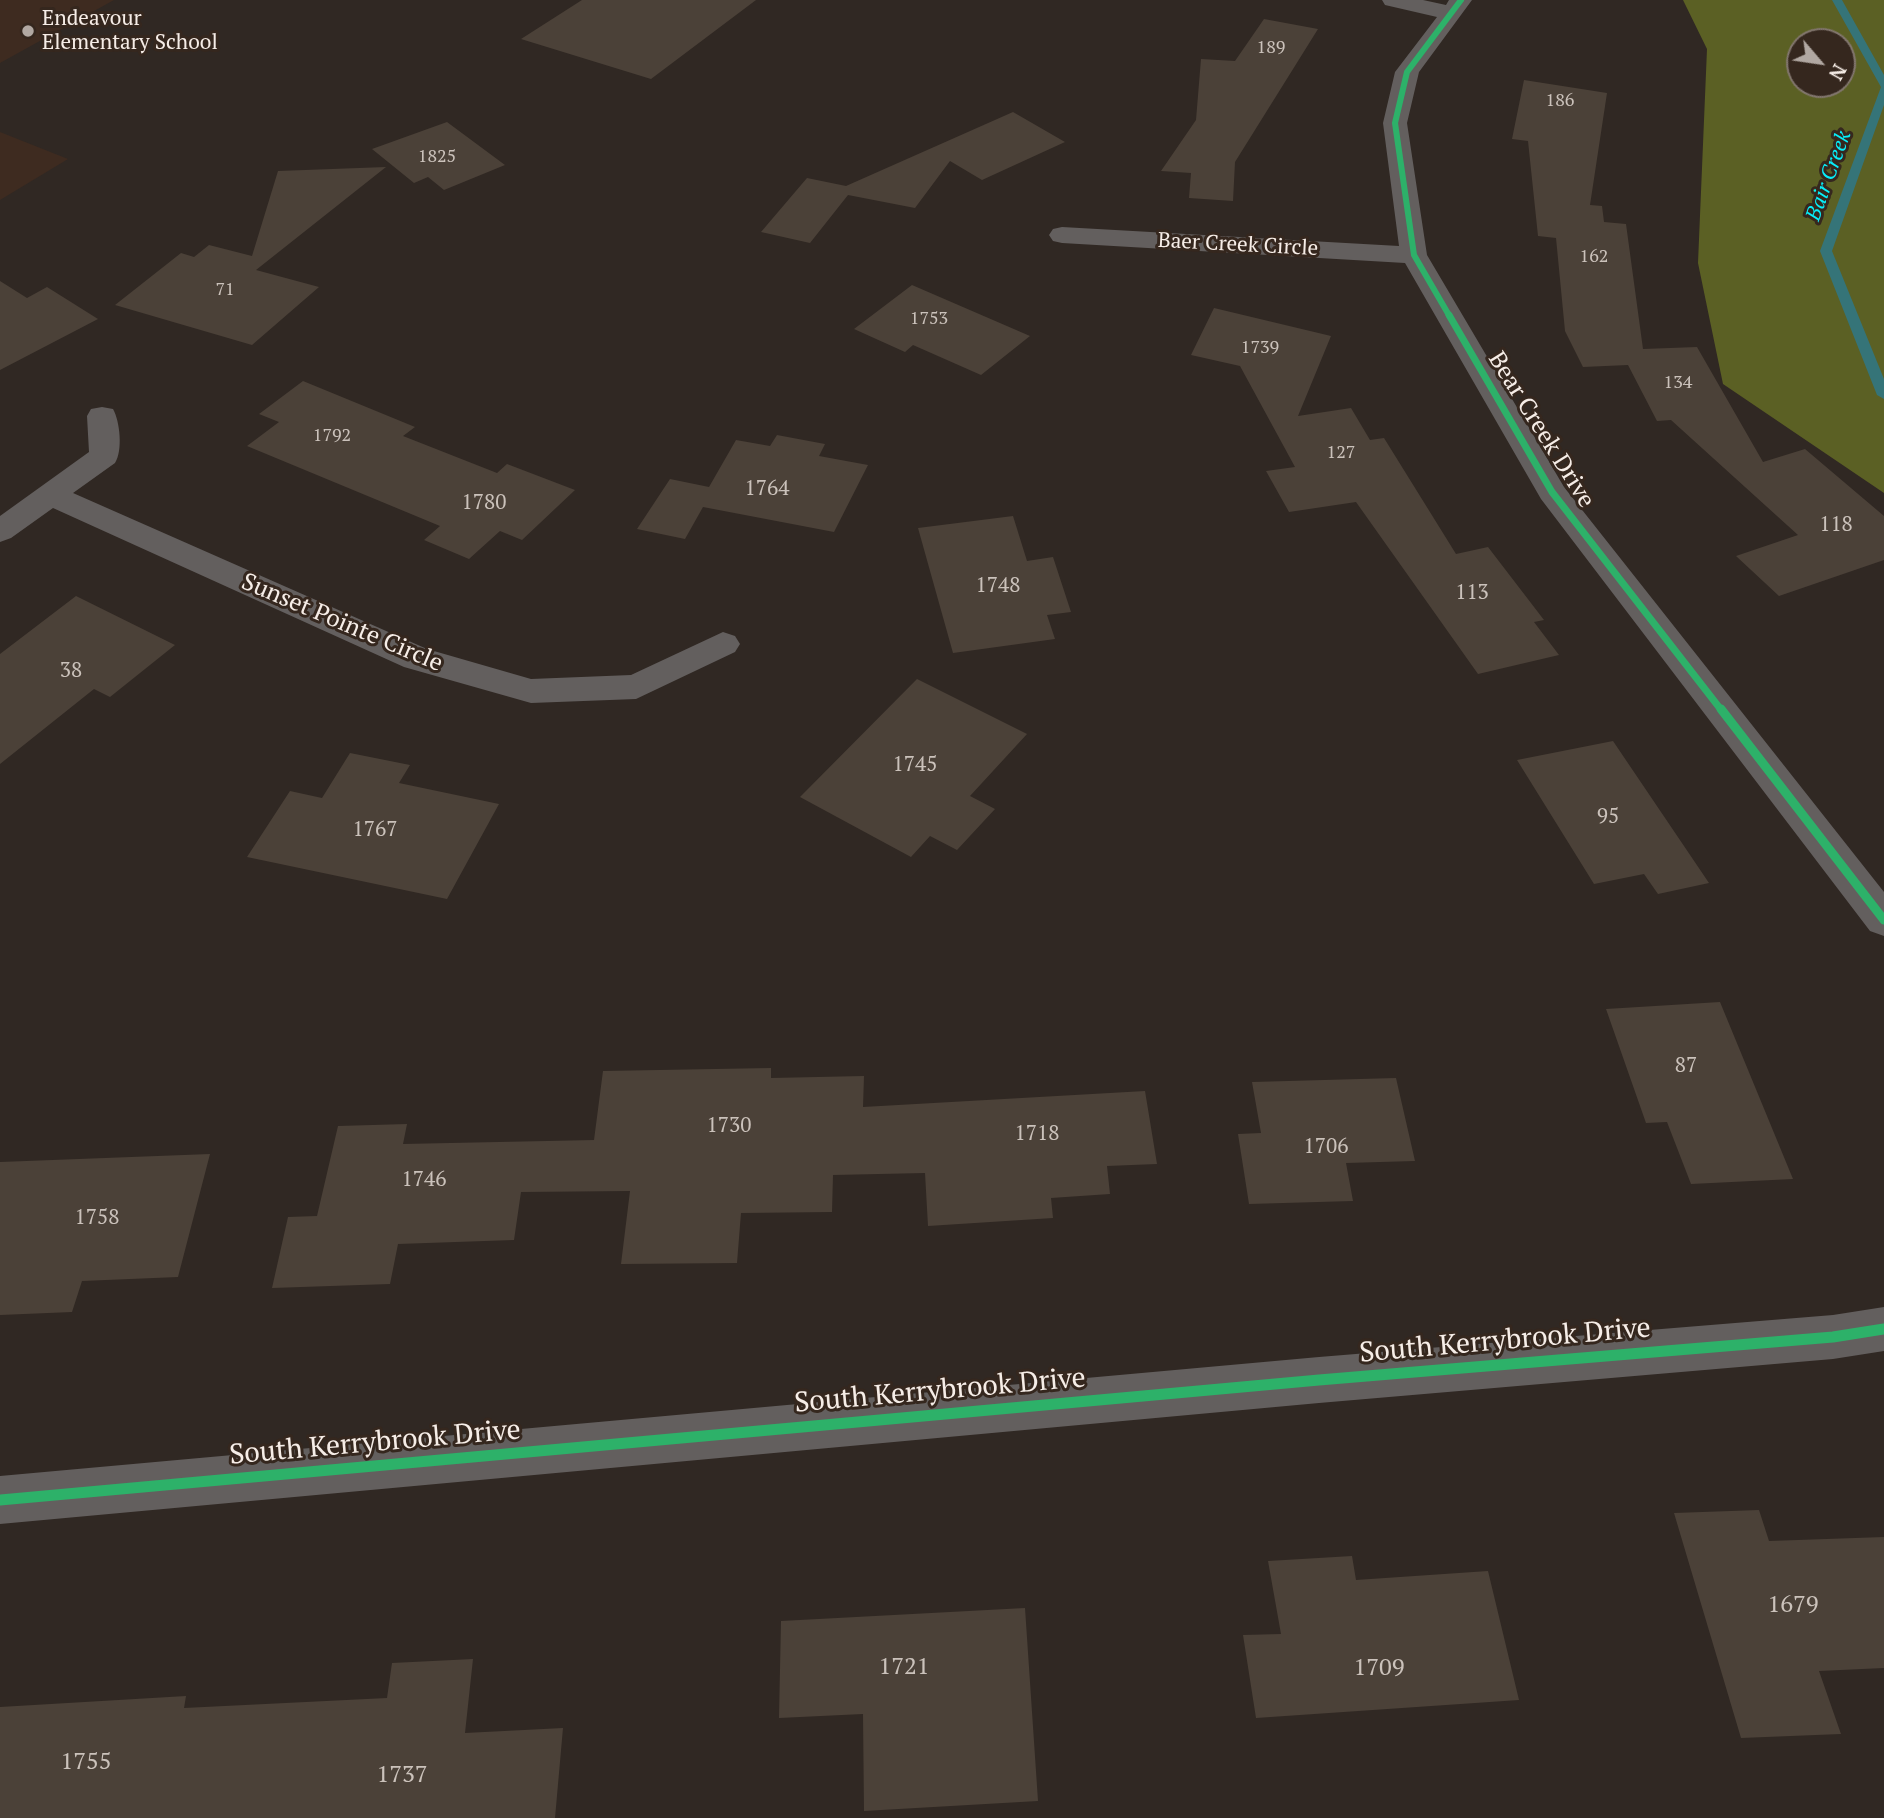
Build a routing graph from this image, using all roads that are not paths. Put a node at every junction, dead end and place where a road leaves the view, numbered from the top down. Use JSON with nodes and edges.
{"nodes":[{"id":1,"x":1392,"y":0,"type":"edge"},
{"id":2,"x":1456,"y":7,"type":"edge"},
{"id":3,"x":1062,"y":235,"type":"dead end"},
{"id":4,"x":1415,"y":255,"type":"junction"},
{"id":5,"x":102,"y":416,"type":"dead end"},
{"id":6,"x":50,"y":495,"type":"junction"},
{"id":7,"x":0,"y":531,"type":"edge"},
{"id":8,"x":723,"y":644,"type":"dead end"},
{"id":9,"x":1884,"y":920,"type":"edge"},
{"id":10,"x":1884,"y":1329,"type":"edge"},
{"id":11,"x":0,"y":1500,"type":"edge"}],
"edges":[{"from":1,"to":2,"type":"street"},
{"from":2,"to":4,"type":"street","name":"Bear Creek Drive"},
{"from":3,"to":4,"type":"street","name":"Baer Creek Circle"},
{"from":4,"to":9,"type":"street","name":"Bear Creek Drive"},
{"from":5,"to":6,"type":"street"},
{"from":6,"to":7,"type":"street"},
{"from":6,"to":8,"type":"street","name":"Sunset Pointe Circle"},
{"from":10,"to":11,"type":"street","name":"South Kerrybrook Drive"}]}
